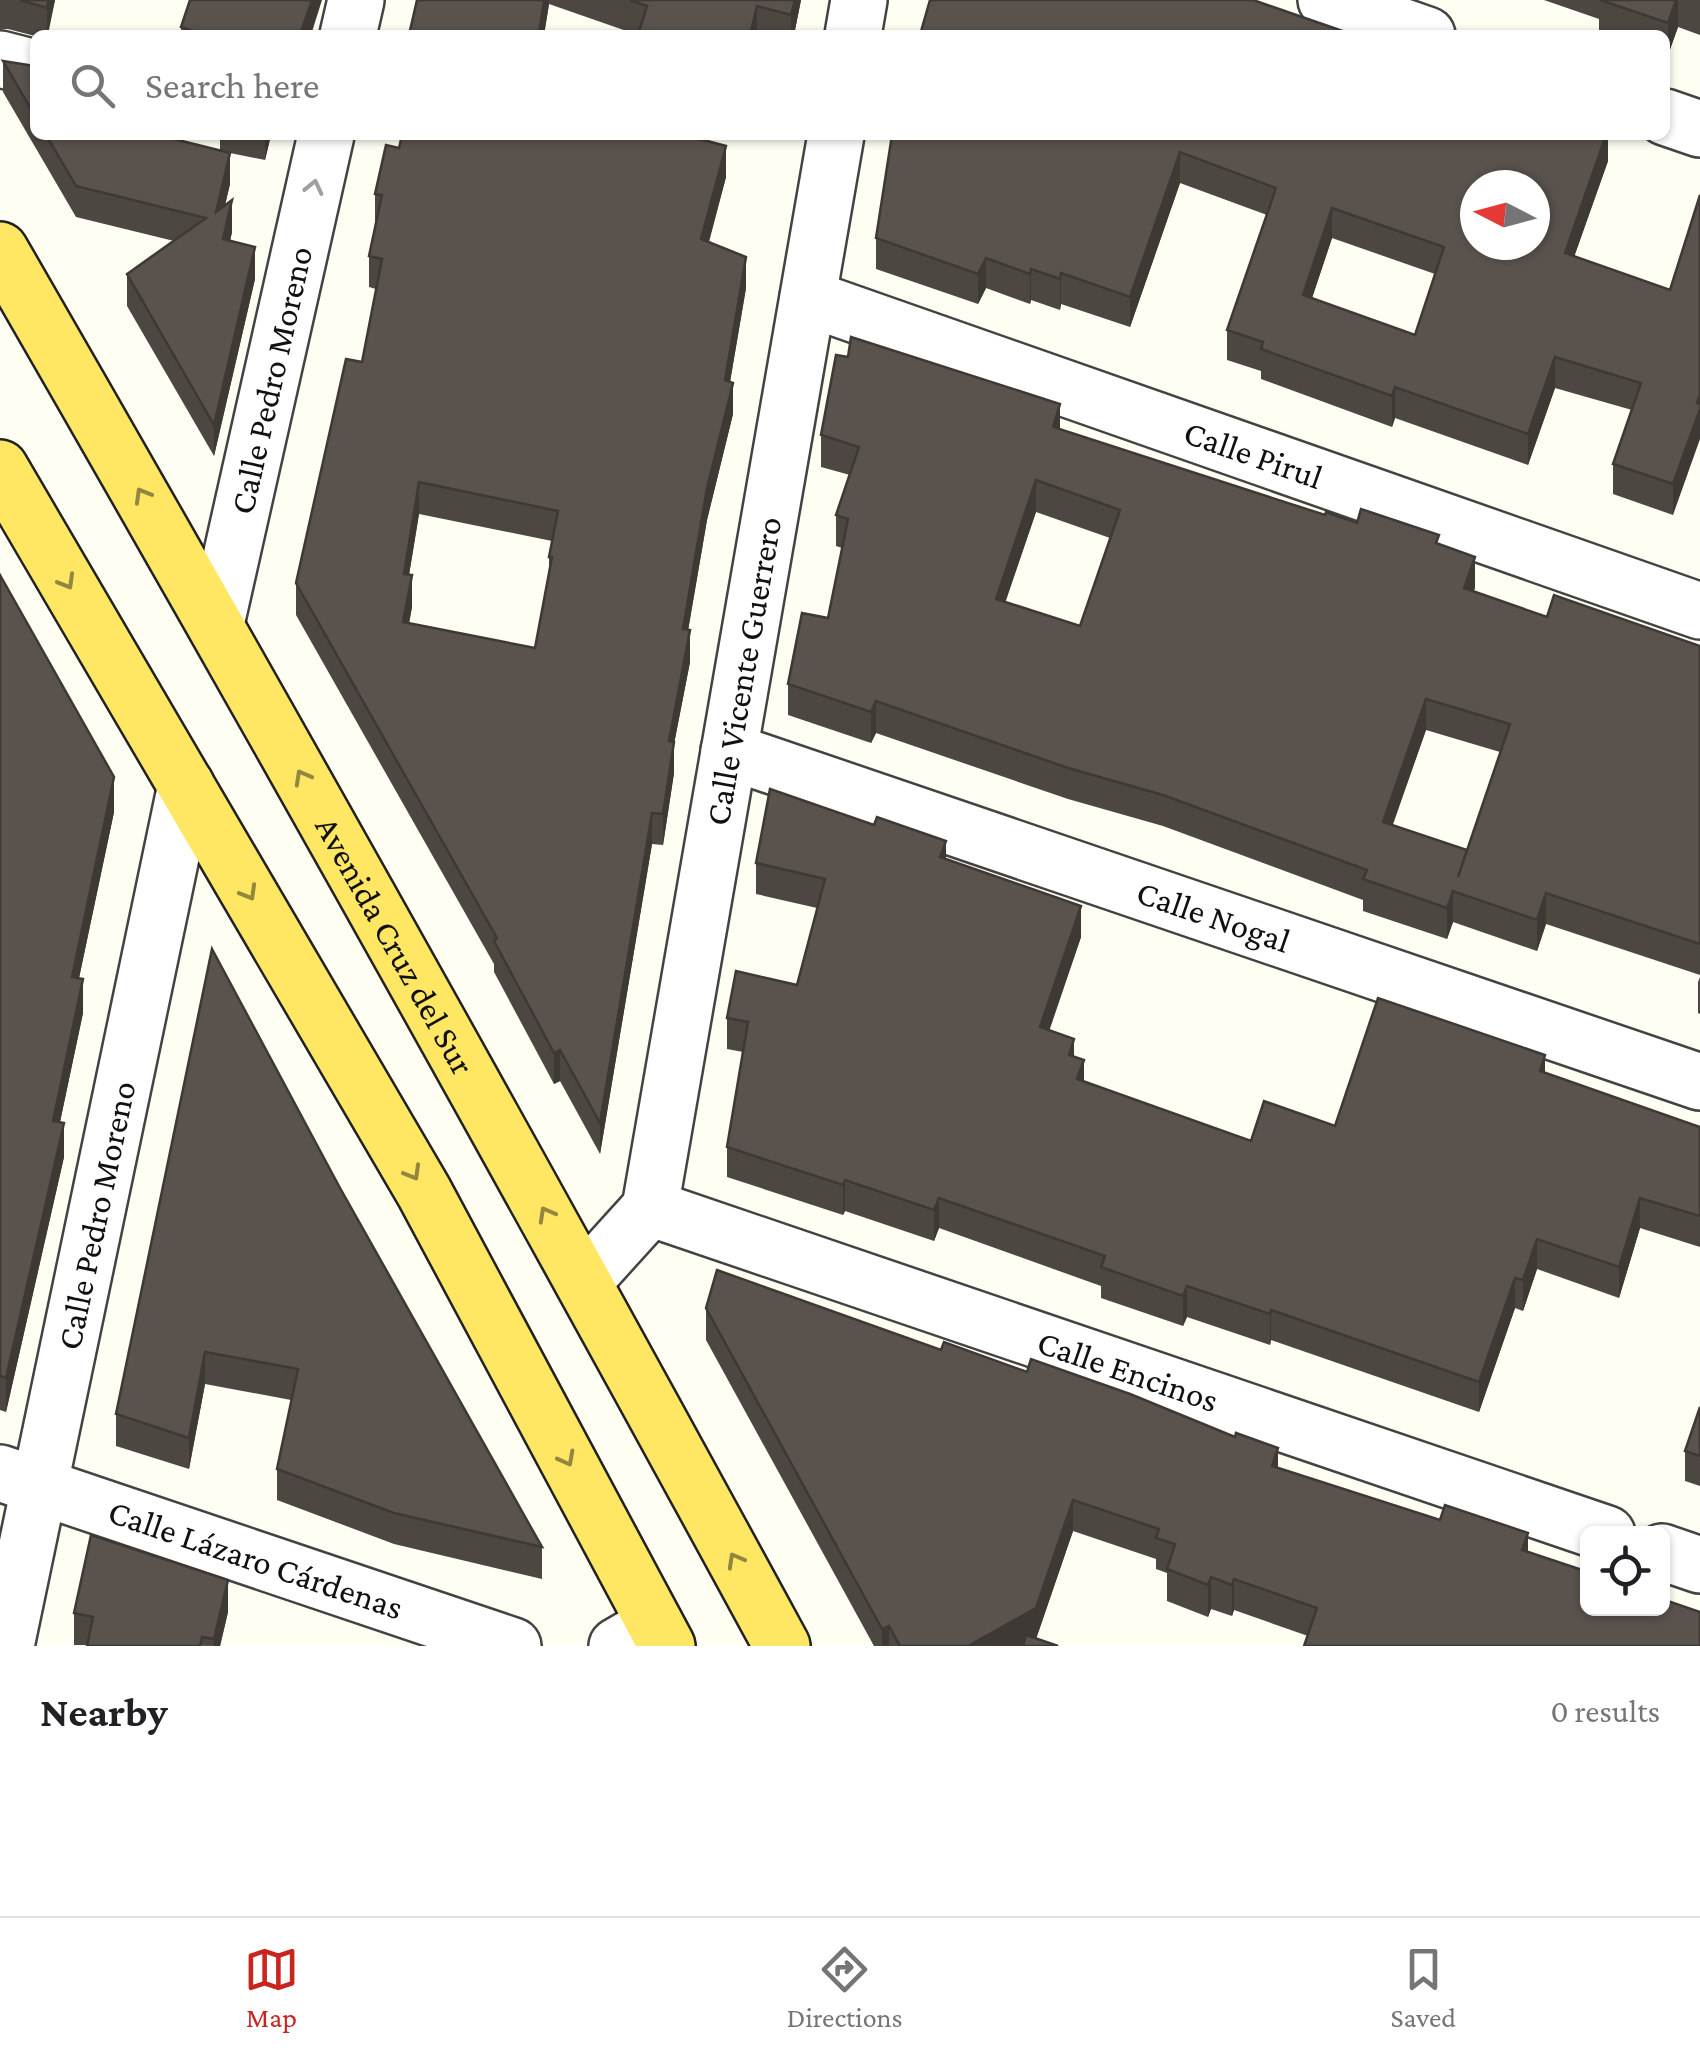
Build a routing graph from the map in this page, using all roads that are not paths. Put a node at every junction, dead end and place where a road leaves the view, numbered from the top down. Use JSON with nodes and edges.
{"nodes":[{"id":1,"x":356,"y":0,"type":"edge"},
{"id":2,"x":859,"y":0,"type":"edge"},
{"id":3,"x":1326,"y":0,"type":"edge"},
{"id":4,"x":349,"y":30,"type":"edge"},
{"id":5,"x":854,"y":30,"type":"edge"},
{"id":6,"x":1413,"y":30,"type":"edge"},
{"id":7,"x":0,"y":58,"type":"edge"},
{"id":8,"x":30,"y":67,"type":"edge"},
{"id":9,"x":1670,"y":119,"type":"edge"},
{"id":10,"x":1700,"y":130,"type":"edge"},
{"id":11,"x":325,"y":140,"type":"edge"},
{"id":12,"x":835,"y":140,"type":"edge"},
{"id":13,"x":0,"y":250,"type":"edge"},
{"id":14,"x":808,"y":298,"type":"junction"},
{"id":15,"x":0,"y":468,"type":"edge"},
{"id":16,"x":1700,"y":611,"type":"edge"},
{"id":17,"x":216,"y":624,"type":"junction"},
{"id":18,"x":729,"y":751,"type":"junction"},
{"id":19,"x":186,"y":785,"type":"junction"},
{"id":20,"x":1700,"y":1082,"type":"edge"},
{"id":21,"x":650,"y":1208,"type":"junction"},
{"id":22,"x":584,"y":1282,"type":"junction"},
{"id":23,"x":20,"y":1480,"type":"edge"},
{"id":24,"x":1584,"y":1526,"type":"edge"},
{"id":25,"x":1670,"y":1555,"type":"edge"},
{"id":26,"x":1700,"y":1565,"type":"edge"},
{"id":27,"x":646,"y":1639,"type":"edge"},
{"id":28,"x":6,"y":1646,"type":"edge"},
{"id":29,"x":513,"y":1646,"type":"edge"},
{"id":30,"x":782,"y":1646,"type":"edge"}],
"edges":[{"from":1,"to":4,"type":"street"},
{"from":2,"to":5,"type":"street"},
{"from":3,"to":6,"type":"street"},
{"from":7,"to":8,"type":"street"},
{"from":9,"to":10,"type":"street"},
{"from":17,"to":11,"type":"street","name":"Calle Pedro Moreno","one_way":true},
{"from":12,"to":14,"type":"street","name":"Calle Vicente Guerrero"},
{"from":17,"to":13,"type":"main road","name":"Avenida Cruz del Sur","one_way":true},
{"from":14,"to":16,"type":"street","name":"Calle Pirul"},
{"from":14,"to":18,"type":"street","name":"Calle Vicente Guerrero"},
{"from":15,"to":19,"type":"main road","one_way":true},
{"from":22,"to":17,"type":"main road","name":"Avenida Cruz del Sur","one_way":true},
{"from":18,"to":20,"type":"street","name":"Calle Nogal"},
{"from":18,"to":21,"type":"street","name":"Calle Vicente Guerrero"},
{"from":19,"to":23,"type":"street","name":"Calle Pedro Moreno"},
{"from":19,"to":27,"type":"main road","one_way":true},
{"from":21,"to":22,"type":"street"},
{"from":21,"to":24,"type":"street","name":"Calle Encinos"},
{"from":30,"to":22,"type":"main road","name":"Avenida Cruz del Sur","one_way":true},
{"from":23,"to":28,"type":"street","name":"Calle Pedro Moreno"},
{"from":23,"to":29,"type":"street","name":"Calle Lázaro Cárdenas"},
{"from":25,"to":26,"type":"street"}]}
